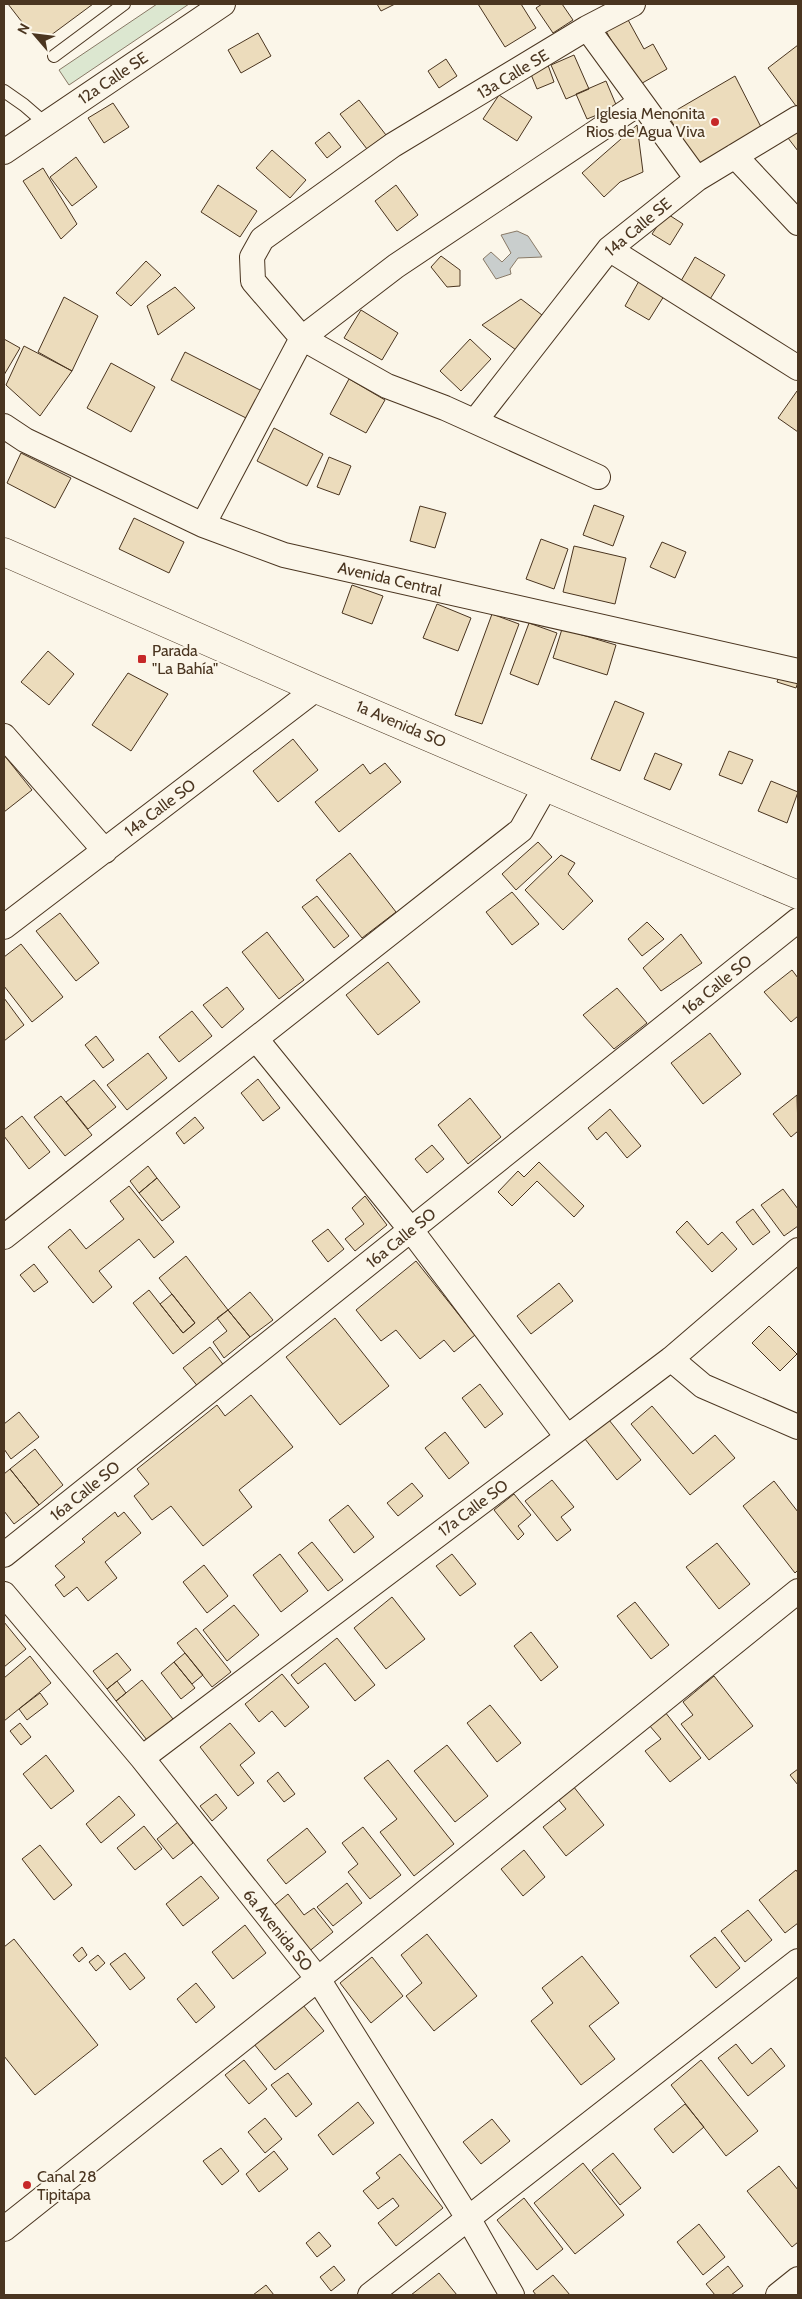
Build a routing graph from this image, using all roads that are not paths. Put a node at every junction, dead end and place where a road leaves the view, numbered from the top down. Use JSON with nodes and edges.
{"nodes":[{"id":1,"x":124,"y":4,"type":"edge"},
{"id":2,"x":223,"y":4,"type":"edge"},
{"id":3,"x":633,"y":4,"type":"edge"},
{"id":4,"x":587,"y":28,"type":"junction"},
{"id":5,"x":54,"y":56,"type":"dead end"},
{"id":6,"x":4,"y":91,"type":"edge"},
{"id":7,"x":641,"y":102,"type":"junction"},
{"id":8,"x":798,"y":118,"type":"edge"},
{"id":9,"x":46,"y":124,"type":"junction"},
{"id":10,"x":4,"y":152,"type":"edge"},
{"id":11,"x":735,"y":156,"type":"junction"},
{"id":12,"x":697,"y":179,"type":"junction"},
{"id":13,"x":798,"y":223,"type":"edge"},
{"id":14,"x":608,"y":249,"type":"junction"},
{"id":15,"x":302,"y":338,"type":"junction"},
{"id":16,"x":798,"y":368,"type":"edge"},
{"id":17,"x":475,"y":421,"type":"junction"},
{"id":18,"x":4,"y":426,"type":"edge"},
{"id":19,"x":598,"y":477,"type":"dead end"},
{"id":20,"x":203,"y":525,"type":"junction"},
{"id":21,"x":4,"y":552,"type":"edge"},
{"id":22,"x":798,"y":671,"type":"edge"},
{"id":23,"x":316,"y":689,"type":"junction"},
{"id":24,"x":4,"y":736,"type":"edge"},
{"id":25,"x":546,"y":786,"type":"junction"},
{"id":26,"x":105,"y":851,"type":"junction"},
{"id":27,"x":798,"y":895,"type":"edge"},
{"id":28,"x":798,"y":920,"type":"edge"},
{"id":29,"x":4,"y":927,"type":"edge"},
{"id":30,"x":256,"y":1039,"type":"junction"},
{"id":31,"x":411,"y":1230,"type":"junction"},
{"id":32,"x":4,"y":1237,"type":"edge"},
{"id":33,"x":798,"y":1250,"type":"edge"},
{"id":34,"x":671,"y":1359,"type":"junction"},
{"id":35,"x":798,"y":1427,"type":"edge"},
{"id":36,"x":567,"y":1438,"type":"junction"},
{"id":37,"x":4,"y":1556,"type":"edge"},
{"id":38,"x":798,"y":1591,"type":"edge"},
{"id":39,"x":4,"y":1594,"type":"edge"},
{"id":40,"x":142,"y":1758,"type":"junction"},
{"id":41,"x":798,"y":1961,"type":"edge"},
{"id":42,"x":318,"y":1979,"type":"junction"},
{"id":43,"x":468,"y":2218,"type":"junction"},
{"id":44,"x":4,"y":2229,"type":"edge"},
{"id":45,"x":798,"y":2280,"type":"edge"},
{"id":46,"x":370,"y":2295,"type":"edge"},
{"id":47,"x":512,"y":2295,"type":"edge"},
{"id":48,"x":778,"y":2295,"type":"edge"}],
"edges":[{"from":1,"to":5,"type":"lane"},
{"from":2,"to":9,"type":"street","name":"12a Calle SE"},
{"from":3,"to":4,"type":"street","name":"13a Calle SE"},
{"from":4,"to":7,"type":"street"},
{"from":4,"to":15,"type":"street","name":"13a Calle SE"},
{"from":6,"to":9,"type":"lane"},
{"from":7,"to":12,"type":"street"},
{"from":7,"to":15,"type":"street"},
{"from":8,"to":11,"type":"street","name":"14a Calle SE"},
{"from":9,"to":10,"type":"street","name":"12a Calle SE"},
{"from":11,"to":12,"type":"street","name":"14a Calle SE"},
{"from":11,"to":13,"type":"street"},
{"from":12,"to":14,"type":"street","name":"14a Calle SE"},
{"from":14,"to":16,"type":"street"},
{"from":14,"to":17,"type":"street","name":"14a Calle SE"},
{"from":15,"to":17,"type":"street","name":"13a Calle SE"},
{"from":15,"to":20,"type":"street"},
{"from":17,"to":19,"type":"street","name":"13a Calle SE"},
{"from":18,"to":20,"type":"street","name":"Avenida Central"},
{"from":20,"to":22,"type":"street","name":"Avenida Central"},
{"from":21,"to":23,"type":"highway","name":"1a Avenida SO"},
{"from":23,"to":25,"type":"highway","name":"1a Avenida SO"},
{"from":23,"to":26,"type":"street","name":"14a Calle SO"},
{"from":24,"to":26,"type":"street"},
{"from":25,"to":27,"type":"highway","name":"1a Avenida SO"},
{"from":25,"to":30,"type":"street"},
{"from":26,"to":29,"type":"street","name":"14a Calle SO"},
{"from":28,"to":31,"type":"street","name":"16a Calle SO"},
{"from":30,"to":31,"type":"street"},
{"from":30,"to":32,"type":"street"},
{"from":31,"to":36,"type":"street"},
{"from":31,"to":37,"type":"street","name":"16a Calle SO"},
{"from":33,"to":34,"type":"street","name":"17a Calle SO"},
{"from":34,"to":35,"type":"street"},
{"from":34,"to":36,"type":"street","name":"17a Calle SO"},
{"from":36,"to":40,"type":"street","name":"17a Calle SO"},
{"from":38,"to":42,"type":"street"},
{"from":39,"to":40,"type":"street","name":"6a Avenida SO"},
{"from":40,"to":42,"type":"street","name":"6a Avenida SO"},
{"from":41,"to":43,"type":"street"},
{"from":42,"to":43,"type":"street","name":"6a Avenida SO"},
{"from":42,"to":44,"type":"street"},
{"from":43,"to":46,"type":"street"},
{"from":43,"to":47,"type":"street","name":"6a Avenida SO"},
{"from":45,"to":48,"type":"street"}]}
